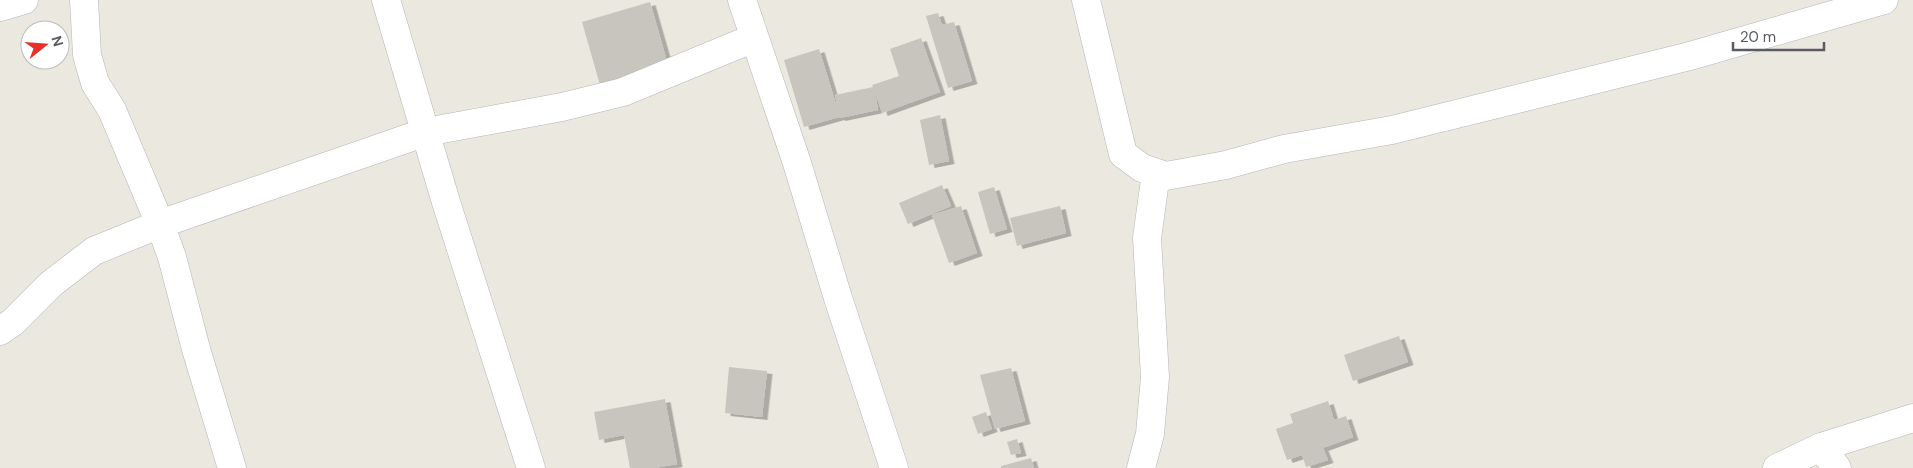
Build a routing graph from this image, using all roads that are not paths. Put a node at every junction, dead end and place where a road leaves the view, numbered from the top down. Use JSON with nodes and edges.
{"nodes":[{"id":1,"x":24,"y":0,"type":"edge"},
{"id":2,"x":84,"y":0,"type":"edge"},
{"id":3,"x":386,"y":0,"type":"edge"},
{"id":4,"x":742,"y":0,"type":"edge"},
{"id":5,"x":1086,"y":0,"type":"edge"},
{"id":6,"x":1884,"y":0,"type":"edge"},
{"id":7,"x":0,"y":7,"type":"edge"},
{"id":8,"x":754,"y":38,"type":"junction"},
{"id":9,"x":426,"y":132,"type":"junction"},
{"id":10,"x":1156,"y":173,"type":"junction"},
{"id":11,"x":160,"y":224,"type":"junction"},
{"id":12,"x":0,"y":331,"type":"edge"},
{"id":13,"x":1913,"y":418,"type":"edge"},
{"id":14,"x":1829,"y":458,"type":"edge"},
{"id":15,"x":232,"y":468,"type":"edge"},
{"id":16,"x":531,"y":468,"type":"edge"},
{"id":17,"x":894,"y":468,"type":"edge"},
{"id":18,"x":1141,"y":468,"type":"edge"},
{"id":19,"x":1777,"y":468,"type":"edge"}],
"edges":[{"from":1,"to":7,"type":"street"},
{"from":2,"to":11,"type":"street"},
{"from":3,"to":9,"type":"street"},
{"from":4,"to":8,"type":"street"},
{"from":5,"to":10,"type":"street"},
{"from":6,"to":10,"type":"street"},
{"from":8,"to":9,"type":"street"},
{"from":8,"to":17,"type":"street"},
{"from":9,"to":11,"type":"street"},
{"from":9,"to":16,"type":"street"},
{"from":10,"to":18,"type":"street"},
{"from":11,"to":12,"type":"street"},
{"from":11,"to":15,"type":"street"},
{"from":13,"to":14,"type":"street"},
{"from":14,"to":19,"type":"street"}]}
